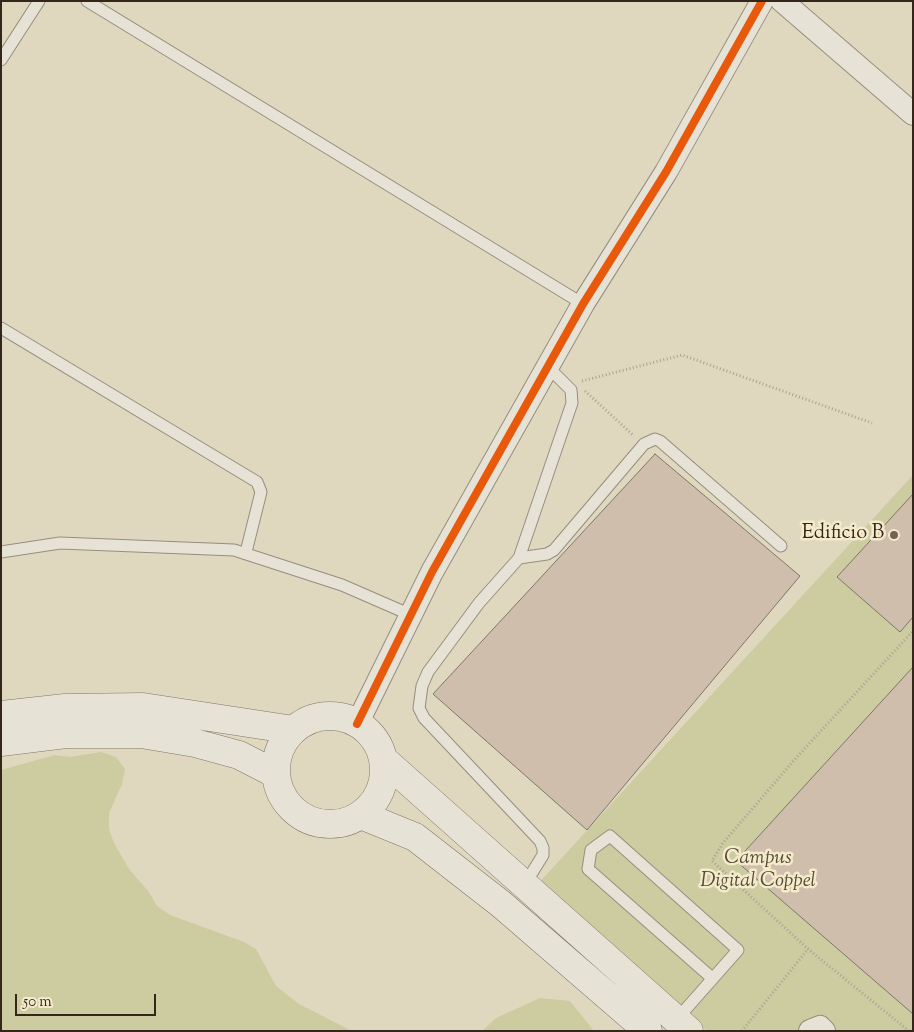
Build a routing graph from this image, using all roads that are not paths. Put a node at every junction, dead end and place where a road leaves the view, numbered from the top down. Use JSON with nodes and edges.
{"nodes":[{"id":1,"x":39,"y":1,"type":"edge"},
{"id":2,"x":87,"y":1,"type":"edge"},
{"id":3,"x":762,"y":1,"type":"edge"},
{"id":4,"x":782,"y":1,"type":"edge"},
{"id":5,"x":1,"y":60,"type":"edge"},
{"id":6,"x":913,"y":114,"type":"edge"},
{"id":7,"x":583,"y":304,"type":"junction"},
{"id":8,"x":1,"y":328,"type":"edge"},
{"id":9,"x":548,"y":367,"type":"junction"},
{"id":10,"x":782,"y":546,"type":"dead end"},
{"id":11,"x":1,"y":552,"type":"edge"},
{"id":12,"x":246,"y":552,"type":"junction"},
{"id":13,"x":519,"y":558,"type":"junction"},
{"id":14,"x":411,"y":615,"type":"junction"},
{"id":15,"x":1,"y":715,"type":"edge"},
{"id":16,"x":357,"y":724,"type":"junction"},
{"id":17,"x":294,"y":730,"type":"junction"},
{"id":18,"x":1,"y":742,"type":"edge"},
{"id":19,"x":383,"y":759,"type":"junction"},
{"id":20,"x":276,"y":774,"type":"junction"},
{"id":21,"x":361,"y":815,"type":"junction"},
{"id":22,"x":525,"y":884,"type":"junction"},
{"id":23,"x":712,"y":978,"type":"junction"},
{"id":24,"x":683,"y":1025,"type":"edge"},
{"id":25,"x":648,"y":1031,"type":"edge"},
{"id":26,"x":810,"y":1031,"type":"edge"},
{"id":27,"x":824,"y":1031,"type":"edge"}],
"edges":[{"from":1,"to":5,"type":"lane"},
{"from":2,"to":7,"type":"lane"},
{"from":3,"to":7,"type":"street"},
{"from":4,"to":6,"type":"street"},
{"from":7,"to":9,"type":"street"},
{"from":8,"to":12,"type":"lane"},
{"from":9,"to":13,"type":"lane"},
{"from":9,"to":14,"type":"street"},
{"from":10,"to":13,"type":"lane"},
{"from":11,"to":12,"type":"lane"},
{"from":12,"to":14,"type":"lane"},
{"from":13,"to":22,"type":"lane"},
{"from":14,"to":16,"type":"street"},
{"from":15,"to":17,"type":"main road"},
{"from":16,"to":17,"type":"main road"},
{"from":16,"to":19,"type":"main road"},
{"from":17,"to":20,"type":"main road"},
{"from":18,"to":20,"type":"main road"},
{"from":19,"to":21,"type":"main road"},
{"from":19,"to":22,"type":"main road"},
{"from":20,"to":21,"type":"main road"},
{"from":21,"to":25,"type":"main road"},
{"from":22,"to":24,"type":"main road"},
{"from":23,"to":23,"type":"lane"},
{"from":23,"to":24,"type":"lane"},
{"from":26,"to":27,"type":"street"}]}
